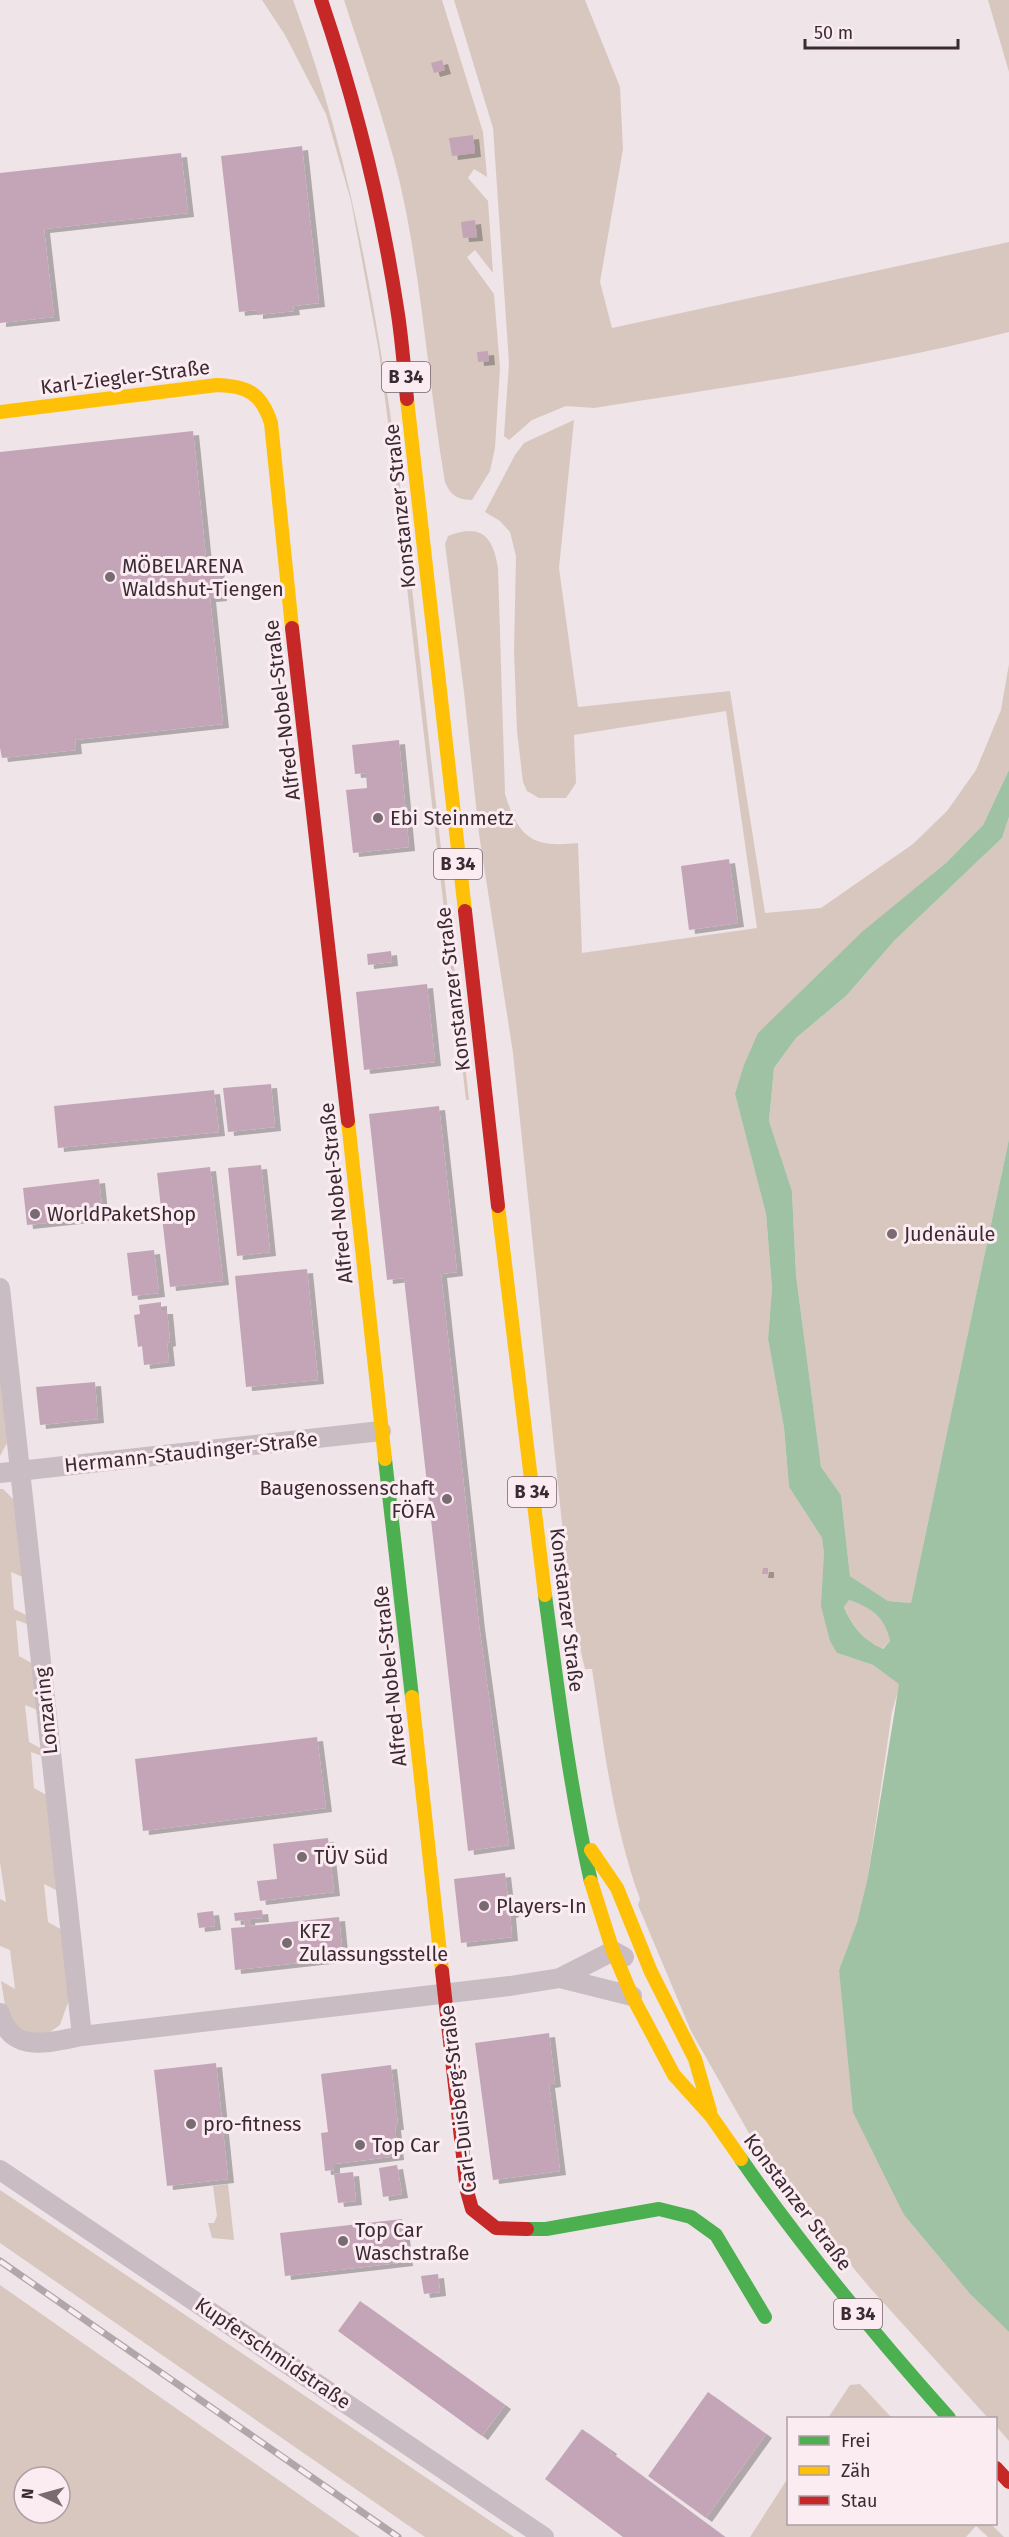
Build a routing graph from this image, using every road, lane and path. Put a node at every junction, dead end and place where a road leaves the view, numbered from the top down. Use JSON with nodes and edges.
{"nodes":[{"id":1,"x":321,"y":0,"type":"edge"},
{"id":2,"x":254,"y":392,"type":"joint"},
{"id":3,"x":0,"y":412,"type":"edge"},
{"id":4,"x":0,"y":1288,"type":"edge"},
{"id":5,"x":381,"y":1431,"type":"junction"},
{"id":6,"x":20,"y":1471,"type":"junction"},
{"id":7,"x":0,"y":1473,"type":"edge"},
{"id":8,"x":581,"y":1836,"type":"junction"},
{"id":9,"x":613,"y":1951,"type":"junction"},
{"id":10,"x":651,"y":1972,"type":"junction"},
{"id":11,"x":560,"y":1978,"type":"junction"},
{"id":12,"x":445,"y":1994,"type":"junction"},
{"id":13,"x":632,"y":1996,"type":"junction"},
{"id":14,"x":0,"y":2013,"type":"edge"},
{"id":15,"x":82,"y":2036,"type":"junction"},
{"id":16,"x":711,"y":2116,"type":"junction"},
{"id":17,"x":0,"y":2170,"type":"edge"},
{"id":18,"x":765,"y":2317,"type":"dead end"},
{"id":19,"x":948,"y":2417,"type":"edge"},
{"id":20,"x":997,"y":2469,"type":"edge"},
{"id":21,"x":1009,"y":2482,"type":"edge"},
{"id":22,"x":544,"y":2537,"type":"edge"}],
"edges":[{"from":1,"to":8,"type":"main road","name":"Konstanzer Straße","number":"B 34"},
{"from":2,"to":3,"type":"main road","name":"Karl-Ziegler-Straße"},
{"from":2,"to":5,"type":"main road","name":"Alfred-Nobel-Straße"},
{"from":4,"to":6,"type":"street","name":"Lonzaring"},
{"from":5,"to":6,"type":"street","name":"Hermann-Staudinger-Straße"},
{"from":5,"to":12,"type":"main road","name":"Alfred-Nobel-Straße"},
{"from":6,"to":7,"type":"street","name":"Hermann-Staudinger-Straße"},
{"from":6,"to":15,"type":"street","name":"Lonzaring"},
{"from":8,"to":9,"type":"main road","name":"Konstanzer Straße","number":"B 34"},
{"from":8,"to":10,"type":"main road","name":"Konstanzer Straße","number":"B 34"},
{"from":9,"to":10,"type":"street"},
{"from":9,"to":11,"type":"street","name":"Carl-Duisberg-Straße"},
{"from":9,"to":13,"type":"main road","name":"Konstanzer Straße","number":"B 34"},
{"from":10,"to":16,"type":"main road","name":"Konstanzer Straße","number":"B 34"},
{"from":11,"to":12,"type":"street","name":"Carl-Duisberg-Straße"},
{"from":11,"to":13,"type":"street","name":"Carl-Duisberg-Straße"},
{"from":12,"to":15,"type":"street","name":"Carl-Duisberg-Straße"},
{"from":12,"to":18,"type":"main road","name":"Carl-Duisberg-Straße"},
{"from":13,"to":16,"type":"main road","name":"Konstanzer Straße","number":"B 34"},
{"from":14,"to":15,"type":"street"},
{"from":16,"to":19,"type":"main road","name":"Konstanzer Straße","number":"B 34"},
{"from":17,"to":22,"type":"street","name":"Kupferschmidstraße"},
{"from":20,"to":21,"type":"main road"}]}
